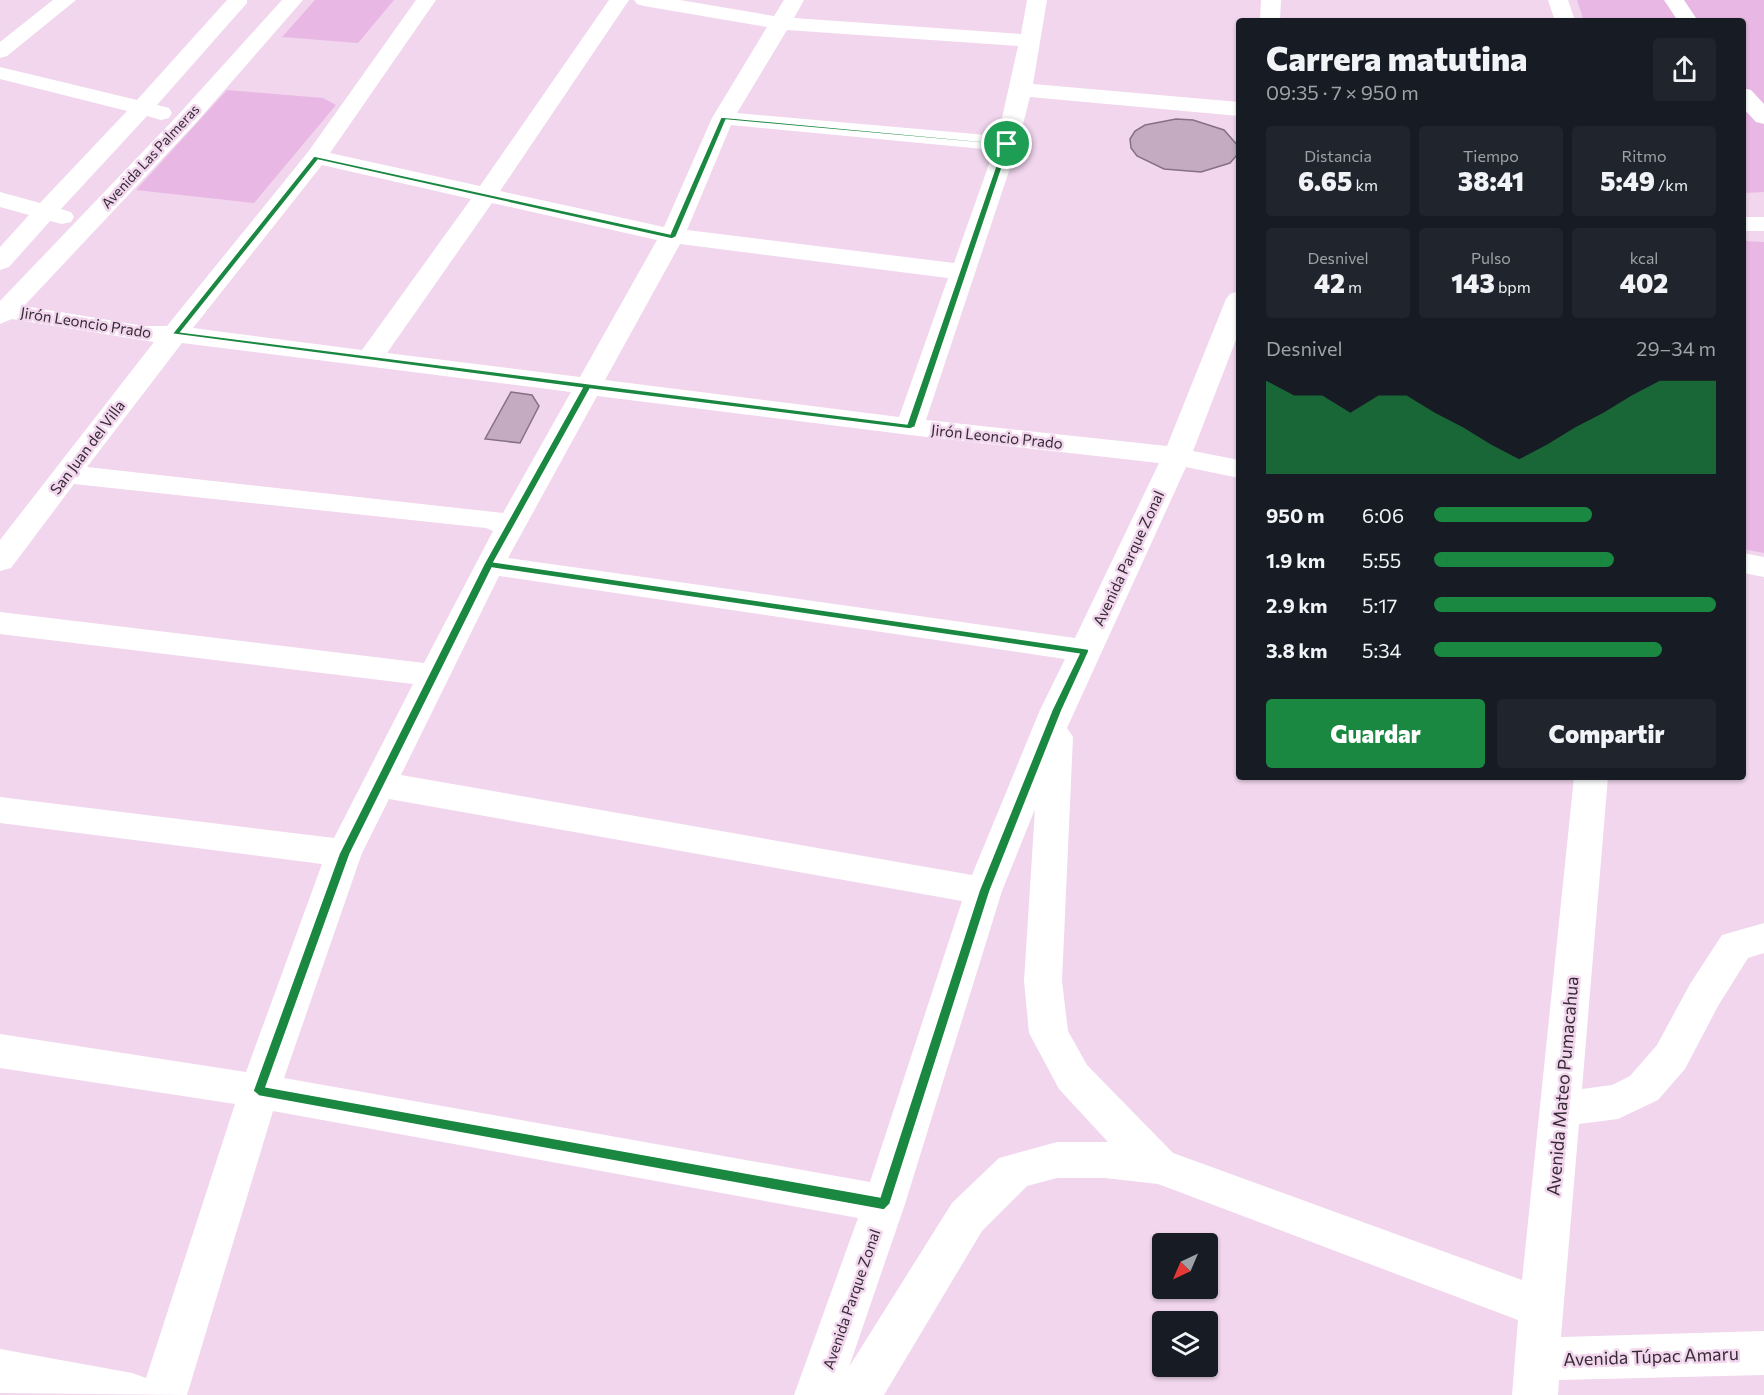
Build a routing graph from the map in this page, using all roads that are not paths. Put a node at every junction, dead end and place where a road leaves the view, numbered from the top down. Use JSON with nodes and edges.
{"nodes":[{"id":1,"x":66,"y":0,"type":"edge"},
{"id":2,"x":237,"y":0,"type":"edge"},
{"id":3,"x":292,"y":0,"type":"edge"},
{"id":4,"x":426,"y":0,"type":"edge"},
{"id":5,"x":619,"y":0,"type":"edge"},
{"id":6,"x":644,"y":0,"type":"edge"},
{"id":7,"x":794,"y":0,"type":"edge"},
{"id":8,"x":1037,"y":0,"type":"edge"},
{"id":9,"x":1271,"y":0,"type":"edge"},
{"id":10,"x":1558,"y":0,"type":"edge"},
{"id":11,"x":1674,"y":0,"type":"edge"},
{"id":12,"x":1270,"y":18,"type":"edge"},
{"id":13,"x":1564,"y":18,"type":"edge"},
{"id":14,"x":1686,"y":18,"type":"edge"},
{"id":15,"x":781,"y":23,"type":"junction"},
{"id":16,"x":1030,"y":41,"type":"junction"},
{"id":17,"x":0,"y":52,"type":"edge"},
{"id":18,"x":0,"y":73,"type":"edge"},
{"id":19,"x":1021,"y":90,"type":"junction"},
{"id":20,"x":1746,"y":98,"type":"edge"},
{"id":21,"x":142,"y":109,"type":"junction"},
{"id":22,"x":1236,"y":109,"type":"edge"},
{"id":23,"x":1764,"y":117,"type":"edge"},
{"id":24,"x":723,"y":118,"type":"junction"},
{"id":25,"x":186,"y":120,"type":"junction"},
{"id":26,"x":1007,"y":144,"type":"junction"},
{"id":27,"x":316,"y":158,"type":"junction"},
{"id":28,"x":485,"y":196,"type":"junction"},
{"id":29,"x":0,"y":199,"type":"edge"},
{"id":30,"x":44,"y":212,"type":"junction"},
{"id":31,"x":86,"y":223,"type":"junction"},
{"id":32,"x":1764,"y":224,"type":"edge"},
{"id":33,"x":1746,"y":225,"type":"edge"},
{"id":34,"x":672,"y":237,"type":"junction"},
{"id":35,"x":0,"y":262,"type":"edge"},
{"id":36,"x":963,"y":272,"type":"junction"},
{"id":37,"x":1236,"y":307,"type":"edge"},
{"id":38,"x":3,"y":313,"type":"edge"},
{"id":39,"x":176,"y":334,"type":"junction"},
{"id":40,"x":368,"y":360,"type":"junction"},
{"id":41,"x":587,"y":386,"type":"junction"},
{"id":42,"x":910,"y":427,"type":"junction"},
{"id":43,"x":1177,"y":456,"type":"junction"},
{"id":44,"x":1236,"y":467,"type":"edge"},
{"id":45,"x":66,"y":474,"type":"junction"},
{"id":46,"x":508,"y":527,"type":"junction"},
{"id":47,"x":0,"y":561,"type":"edge"},
{"id":48,"x":489,"y":564,"type":"junction"},
{"id":49,"x":1746,"y":564,"type":"edge"},
{"id":50,"x":1764,"y":567,"type":"edge"},
{"id":51,"x":0,"y":623,"type":"edge"},
{"id":52,"x":1085,"y":651,"type":"junction"},
{"id":53,"x":431,"y":675,"type":"junction"},
{"id":54,"x":1057,"y":710,"type":"junction"},
{"id":55,"x":1591,"y":780,"type":"edge"},
{"id":56,"x":379,"y":784,"type":"junction"},
{"id":57,"x":0,"y":810,"type":"edge"},
{"id":58,"x":344,"y":854,"type":"junction"},
{"id":59,"x":984,"y":891,"type":"junction"},
{"id":60,"x":1764,"y":938,"type":"edge"},
{"id":61,"x":0,"y":1051,"type":"edge"},
{"id":62,"x":259,"y":1091,"type":"junction"},
{"id":63,"x":1560,"y":1109,"type":"junction"},
{"id":64,"x":1158,"y":1166,"type":"junction"},
{"id":65,"x":884,"y":1204,"type":"junction"},
{"id":66,"x":1541,"y":1308,"type":"junction"},
{"id":67,"x":1764,"y":1353,"type":"edge"},
{"id":68,"x":0,"y":1371,"type":"edge"},
{"id":69,"x":1536,"y":1377,"type":"edge"},
{"id":70,"x":132,"y":1395,"type":"edge"},
{"id":71,"x":164,"y":1395,"type":"edge"},
{"id":72,"x":817,"y":1395,"type":"edge"},
{"id":73,"x":858,"y":1395,"type":"edge"}],
"edges":[{"from":1,"to":17,"type":"street"},
{"from":2,"to":21,"type":"street"},
{"from":3,"to":25,"type":"street","name":"Avenida Las Palmeras"},
{"from":4,"to":27,"type":"street","name":"San Juan del Villa"},
{"from":5,"to":28,"type":"street"},
{"from":6,"to":15,"type":"street"},
{"from":7,"to":15,"type":"street"},
{"from":8,"to":16,"type":"street"},
{"from":9,"to":12,"type":"street"},
{"from":10,"to":13,"type":"street"},
{"from":11,"to":14,"type":"street"},
{"from":15,"to":16,"type":"street"},
{"from":15,"to":24,"type":"street"},
{"from":16,"to":19,"type":"street"},
{"from":18,"to":21,"type":"street"},
{"from":19,"to":22,"type":"street"},
{"from":19,"to":26,"type":"street"},
{"from":20,"to":23,"type":"street"},
{"from":21,"to":25,"type":"street"},
{"from":21,"to":30,"type":"street"},
{"from":24,"to":26,"type":"street"},
{"from":24,"to":34,"type":"street"},
{"from":25,"to":31,"type":"street","name":"Avenida Las Palmeras"},
{"from":26,"to":36,"type":"street"},
{"from":27,"to":28,"type":"street"},
{"from":27,"to":39,"type":"street","name":"San Juan del Villa"},
{"from":28,"to":34,"type":"street"},
{"from":28,"to":40,"type":"street"},
{"from":29,"to":30,"type":"street"},
{"from":30,"to":31,"type":"street"},
{"from":30,"to":35,"type":"street"},
{"from":31,"to":38,"type":"street","name":"Avenida Las Palmeras"},
{"from":32,"to":33,"type":"street"},
{"from":34,"to":36,"type":"street"},
{"from":34,"to":41,"type":"street"},
{"from":36,"to":42,"type":"street"},
{"from":37,"to":43,"type":"street","name":"Avenida Parque Zonal"},
{"from":38,"to":39,"type":"street","name":"Jirón Leoncio Prado"},
{"from":39,"to":40,"type":"street","name":"Jirón Leoncio Prado"},
{"from":39,"to":45,"type":"street","name":"San Juan del Villa"},
{"from":40,"to":41,"type":"street","name":"Jirón Leoncio Prado"},
{"from":41,"to":42,"type":"street","name":"Jirón Leoncio Prado"},
{"from":41,"to":46,"type":"street"},
{"from":42,"to":43,"type":"street","name":"Jirón Leoncio Prado"},
{"from":43,"to":44,"type":"street","name":"Jirón Leoncio Prado"},
{"from":43,"to":52,"type":"street","name":"Avenida Parque Zonal"},
{"from":45,"to":46,"type":"street"},
{"from":45,"to":47,"type":"street","name":"San Juan del Villa"},
{"from":46,"to":48,"type":"street"},
{"from":48,"to":52,"type":"street"},
{"from":48,"to":53,"type":"street"},
{"from":49,"to":50,"type":"street"},
{"from":51,"to":53,"type":"street"},
{"from":52,"to":54,"type":"street","name":"Avenida Parque Zonal"},
{"from":53,"to":56,"type":"street"},
{"from":54,"to":59,"type":"street","name":"Avenida Parque Zonal"},
{"from":54,"to":64,"type":"street"},
{"from":55,"to":63,"type":"street","name":"Avenida Mateo Pumacahua"},
{"from":56,"to":58,"type":"street"},
{"from":56,"to":59,"type":"street"},
{"from":57,"to":58,"type":"street"},
{"from":58,"to":62,"type":"street"},
{"from":59,"to":65,"type":"street","name":"Avenida Parque Zonal"},
{"from":60,"to":63,"type":"street"},
{"from":61,"to":62,"type":"street"},
{"from":62,"to":65,"type":"street"},
{"from":62,"to":71,"type":"street"},
{"from":63,"to":66,"type":"street","name":"Avenida Mateo Pumacahua"},
{"from":64,"to":66,"type":"street"},
{"from":64,"to":73,"type":"street"},
{"from":65,"to":72,"type":"street","name":"Avenida Parque Zonal"},
{"from":66,"to":69,"type":"street","name":"Avenida Mateo Pumacahua"},
{"from":67,"to":69,"type":"street","name":"Avenida Túpac Amaru"},
{"from":68,"to":70,"type":"street"}]}
